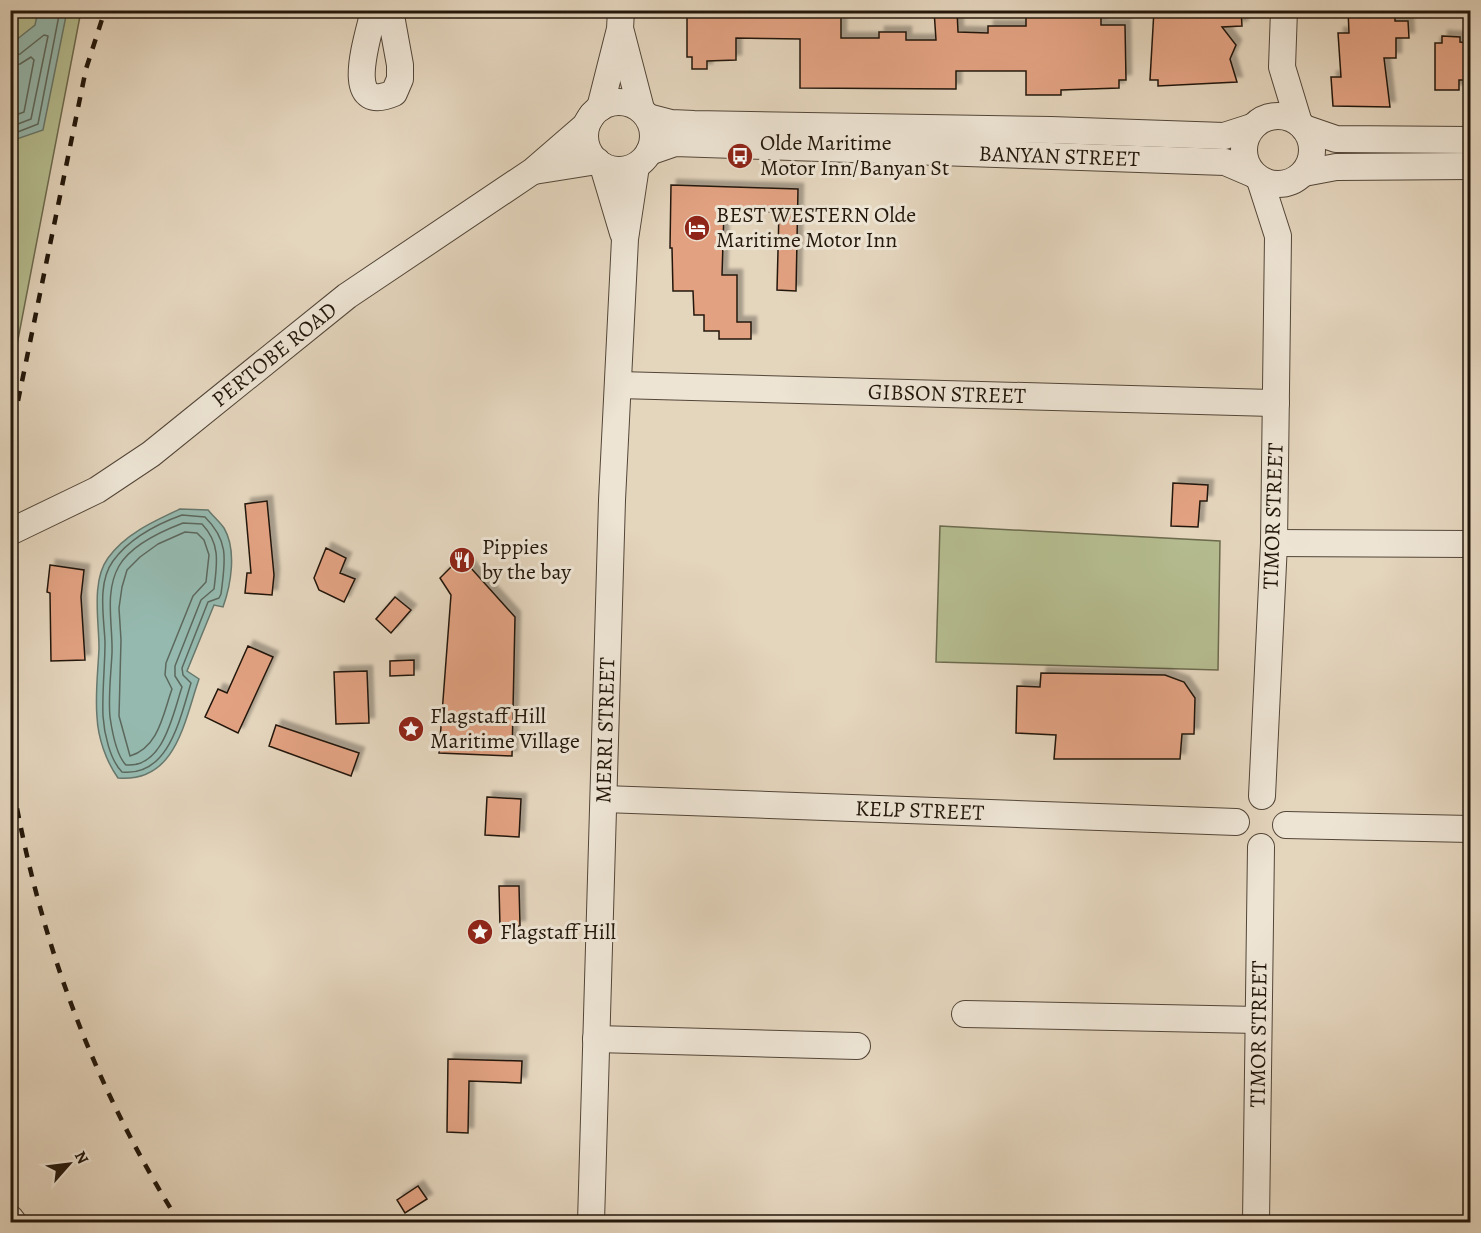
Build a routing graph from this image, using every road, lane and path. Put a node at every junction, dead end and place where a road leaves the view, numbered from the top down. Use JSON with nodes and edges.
{"nodes":[{"id":1,"x":374,"y":10,"type":"edge"},
{"id":2,"x":390,"y":10,"type":"edge"},
{"id":3,"x":1284,"y":10,"type":"edge"},
{"id":4,"x":621,"y":20,"type":"edge"},
{"id":5,"x":1282,"y":67,"type":"junction"},
{"id":6,"x":596,"y":111,"type":"junction"},
{"id":7,"x":644,"y":113,"type":"junction"},
{"id":8,"x":1257,"y":124,"type":"junction"},
{"id":9,"x":1301,"y":126,"type":"junction"},
{"id":10,"x":1051,"y":130,"type":"junction"},
{"id":11,"x":843,"y":138,"type":"junction"},
{"id":12,"x":1470,"y":141,"type":"edge"},
{"id":13,"x":1050,"y":156,"type":"junction"},
{"id":14,"x":643,"y":159,"type":"junction"},
{"id":15,"x":600,"y":164,"type":"junction"},
{"id":16,"x":1470,"y":166,"type":"edge"},
{"id":17,"x":533,"y":171,"type":"junction"},
{"id":18,"x":1301,"y":176,"type":"junction"},
{"id":19,"x":1256,"y":177,"type":"junction"},
{"id":20,"x":1278,"y":236,"type":"junction"},
{"id":21,"x":625,"y":239,"type":"junction"},
{"id":22,"x":619,"y":385,"type":"junction"},
{"id":23,"x":1276,"y":403,"type":"junction"},
{"id":24,"x":10,"y":532,"type":"edge"},
{"id":25,"x":1274,"y":543,"type":"junction"},
{"id":26,"x":1470,"y":544,"type":"edge"},
{"id":27,"x":1262,"y":796,"type":"junction"},
{"id":28,"x":604,"y":799,"type":"junction"},
{"id":29,"x":1236,"y":822,"type":"junction"},
{"id":30,"x":1286,"y":825,"type":"junction"},
{"id":31,"x":1470,"y":829,"type":"edge"},
{"id":32,"x":1261,"y":847,"type":"junction"},
{"id":33,"x":965,"y":1014,"type":"dead end"},
{"id":34,"x":1258,"y":1020,"type":"junction"},
{"id":35,"x":596,"y":1039,"type":"junction"},
{"id":36,"x":856,"y":1046,"type":"dead end"},
{"id":37,"x":10,"y":1218,"type":"edge"},
{"id":38,"x":13,"y":1222,"type":"edge"},
{"id":39,"x":591,"y":1222,"type":"edge"},
{"id":40,"x":1256,"y":1222,"type":"edge"}],
"edges":[{"from":1,"to":2,"type":"street"},
{"from":3,"to":5,"type":"street"},
{"from":4,"to":6,"type":"street"},
{"from":4,"to":7,"type":"street"},
{"from":5,"to":8,"type":"street"},
{"from":5,"to":9,"type":"street"},
{"from":6,"to":7,"type":"street"},
{"from":6,"to":15,"type":"street"},
{"from":6,"to":17,"type":"street","name":"PERTOBE ROAD"},
{"from":7,"to":11,"type":"street","name":"BANYAN STREET"},
{"from":7,"to":14,"type":"street"},
{"from":8,"to":9,"type":"street"},
{"from":8,"to":10,"type":"street","name":"BANYAN STREET"},
{"from":8,"to":19,"type":"street"},
{"from":9,"to":12,"type":"street"},
{"from":9,"to":18,"type":"street"},
{"from":10,"to":11,"type":"street","name":"BANYAN STREET"},
{"from":10,"to":13,"type":"street"},
{"from":11,"to":13,"type":"street","name":"BANYAN STREET"},
{"from":11,"to":14,"type":"street","name":"BANYAN STREET"},
{"from":13,"to":19,"type":"street","name":"BANYAN STREET"},
{"from":14,"to":15,"type":"street"},
{"from":14,"to":21,"type":"street","name":"MERRI STREET"},
{"from":15,"to":17,"type":"street","name":"PERTOBE ROAD"},
{"from":15,"to":21,"type":"street","name":"MERRI STREET"},
{"from":16,"to":18,"type":"street"},
{"from":17,"to":24,"type":"street","name":"PERTOBE ROAD"},
{"from":18,"to":19,"type":"street"},
{"from":18,"to":20,"type":"street","name":"TIMOR STREET"},
{"from":19,"to":20,"type":"street","name":"TIMOR STREET"},
{"from":20,"to":23,"type":"street","name":"TIMOR STREET"},
{"from":21,"to":22,"type":"street","name":"MERRI STREET"},
{"from":22,"to":23,"type":"street","name":"GIBSON STREET"},
{"from":22,"to":28,"type":"street","name":"MERRI STREET"},
{"from":23,"to":25,"type":"street","name":"TIMOR STREET"},
{"from":25,"to":26,"type":"street"},
{"from":25,"to":27,"type":"street","name":"TIMOR STREET"},
{"from":27,"to":29,"type":"street"},
{"from":27,"to":30,"type":"street"},
{"from":28,"to":29,"type":"street","name":"KELP STREET"},
{"from":28,"to":35,"type":"street","name":"MERRI STREET"},
{"from":29,"to":32,"type":"street"},
{"from":30,"to":31,"type":"street"},
{"from":30,"to":32,"type":"street"},
{"from":32,"to":34,"type":"street","name":"TIMOR STREET"},
{"from":33,"to":34,"type":"street"},
{"from":34,"to":40,"type":"street","name":"TIMOR STREET"},
{"from":35,"to":36,"type":"street"},
{"from":35,"to":39,"type":"street","name":"MERRI STREET"},
{"from":37,"to":38,"type":"street"}]}
